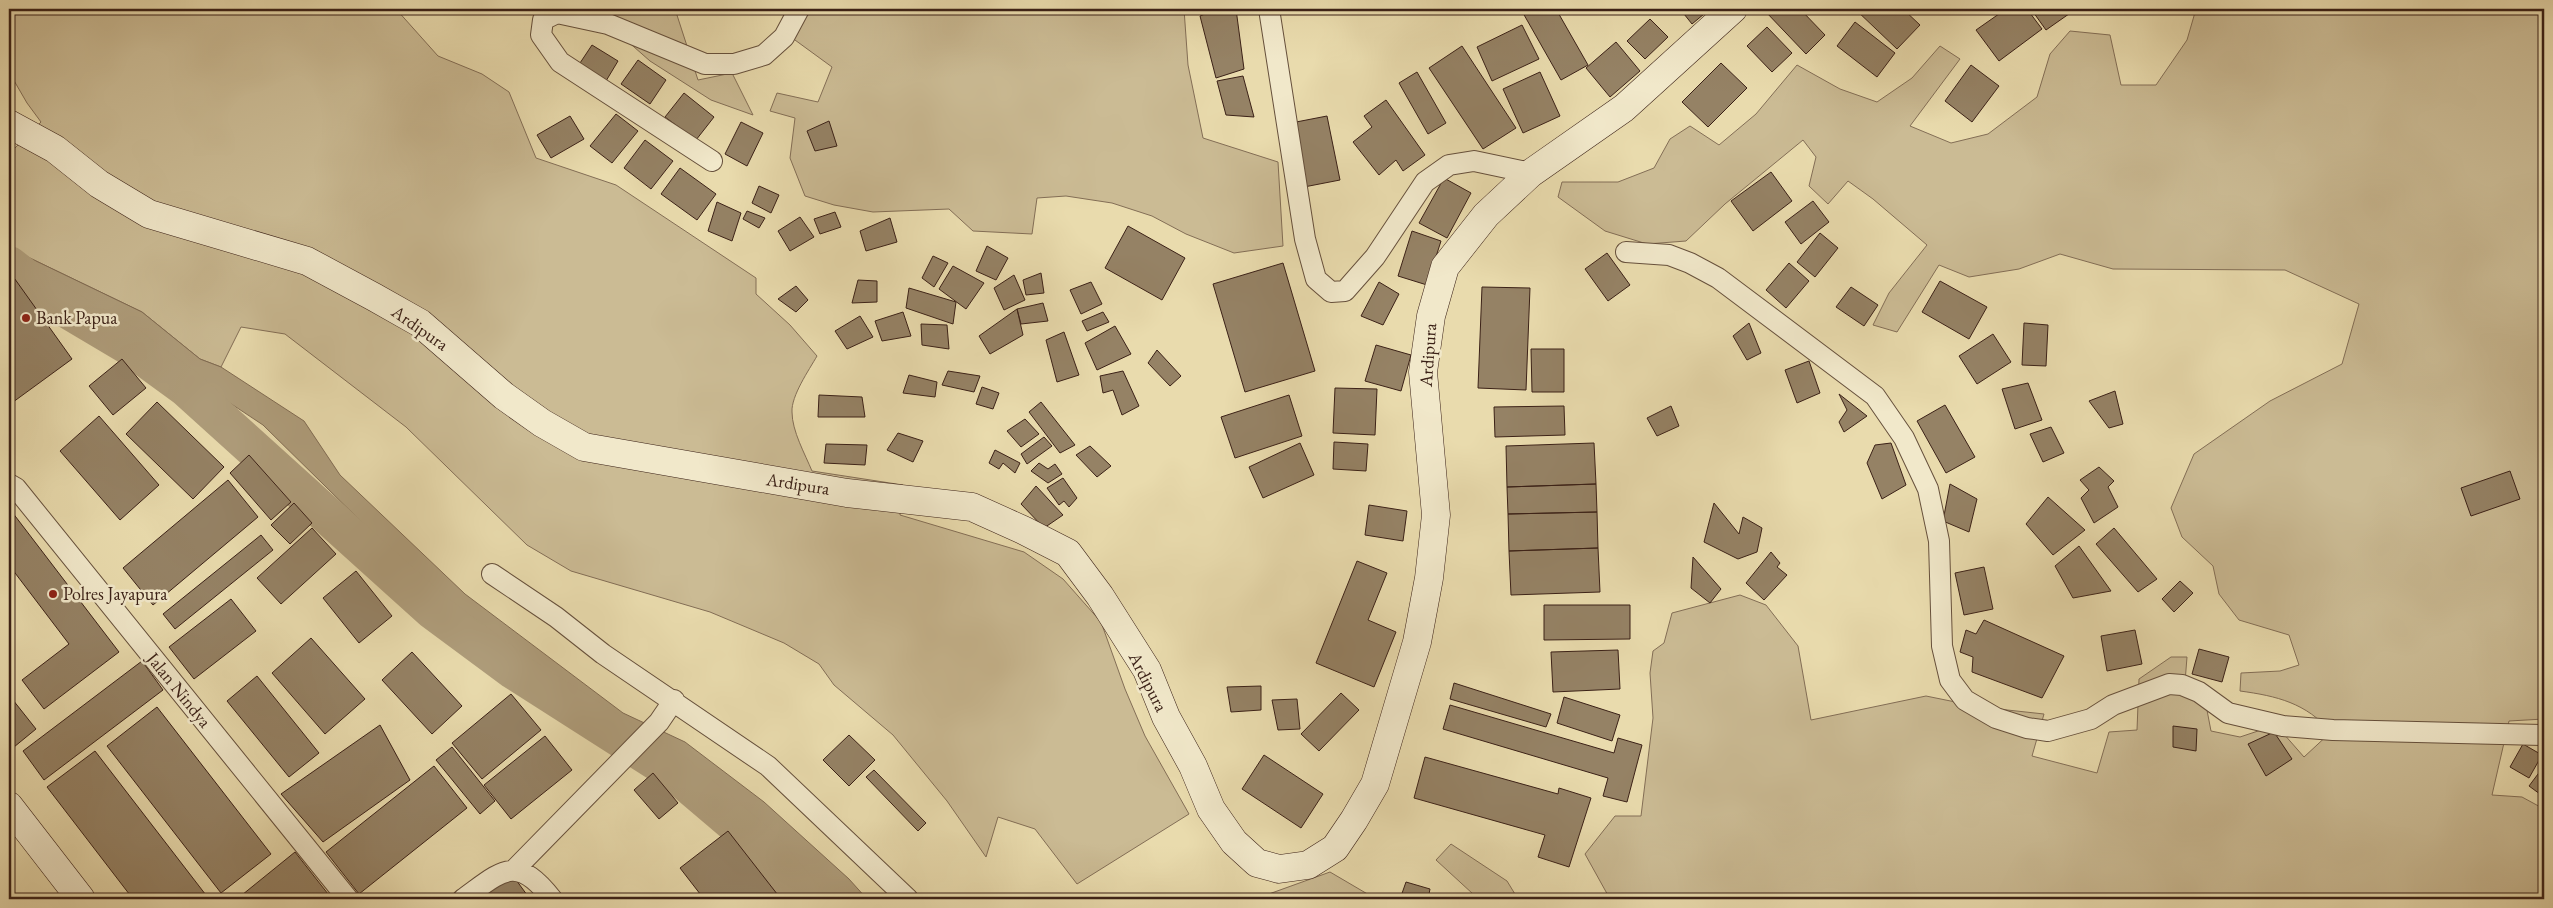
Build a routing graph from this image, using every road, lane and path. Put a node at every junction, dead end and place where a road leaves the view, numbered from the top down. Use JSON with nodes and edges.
{"nodes":[{"id":1,"x":799,"y":9,"type":"edge"},
{"id":2,"x":1270,"y":9,"type":"edge"},
{"id":3,"x":1733,"y":9,"type":"edge"},
{"id":4,"x":9,"y":124,"type":"edge"},
{"id":5,"x":712,"y":161,"type":"dead end"},
{"id":6,"x":1530,"y":173,"type":"junction"},
{"id":7,"x":1626,"y":252,"type":"dead end"},
{"id":8,"x":9,"y":484,"type":"edge"},
{"id":9,"x":492,"y":574,"type":"dead end"},
{"id":10,"x":674,"y":700,"type":"junction"},
{"id":11,"x":2544,"y":735,"type":"edge"},
{"id":12,"x":9,"y":806,"type":"edge"},
{"id":13,"x":515,"y":869,"type":"junction"},
{"id":14,"x":550,"y":896,"type":"edge"},
{"id":15,"x":81,"y":899,"type":"edge"},
{"id":16,"x":348,"y":899,"type":"edge"},
{"id":17,"x":463,"y":899,"type":"edge"},
{"id":18,"x":908,"y":899,"type":"edge"}],
"edges":[{"from":1,"to":5,"type":"street"},
{"from":2,"to":6,"type":"street"},
{"from":3,"to":6,"type":"street","name":"Ardipura"},
{"from":4,"to":6,"type":"street","name":"Ardipura"},
{"from":7,"to":11,"type":"street"},
{"from":8,"to":16,"type":"street","name":"Jalan Nindya"},
{"from":9,"to":10,"type":"street"},
{"from":10,"to":13,"type":"street"},
{"from":10,"to":18,"type":"street"},
{"from":12,"to":15,"type":"street"},
{"from":13,"to":14,"type":"street"},
{"from":13,"to":17,"type":"street"}]}
